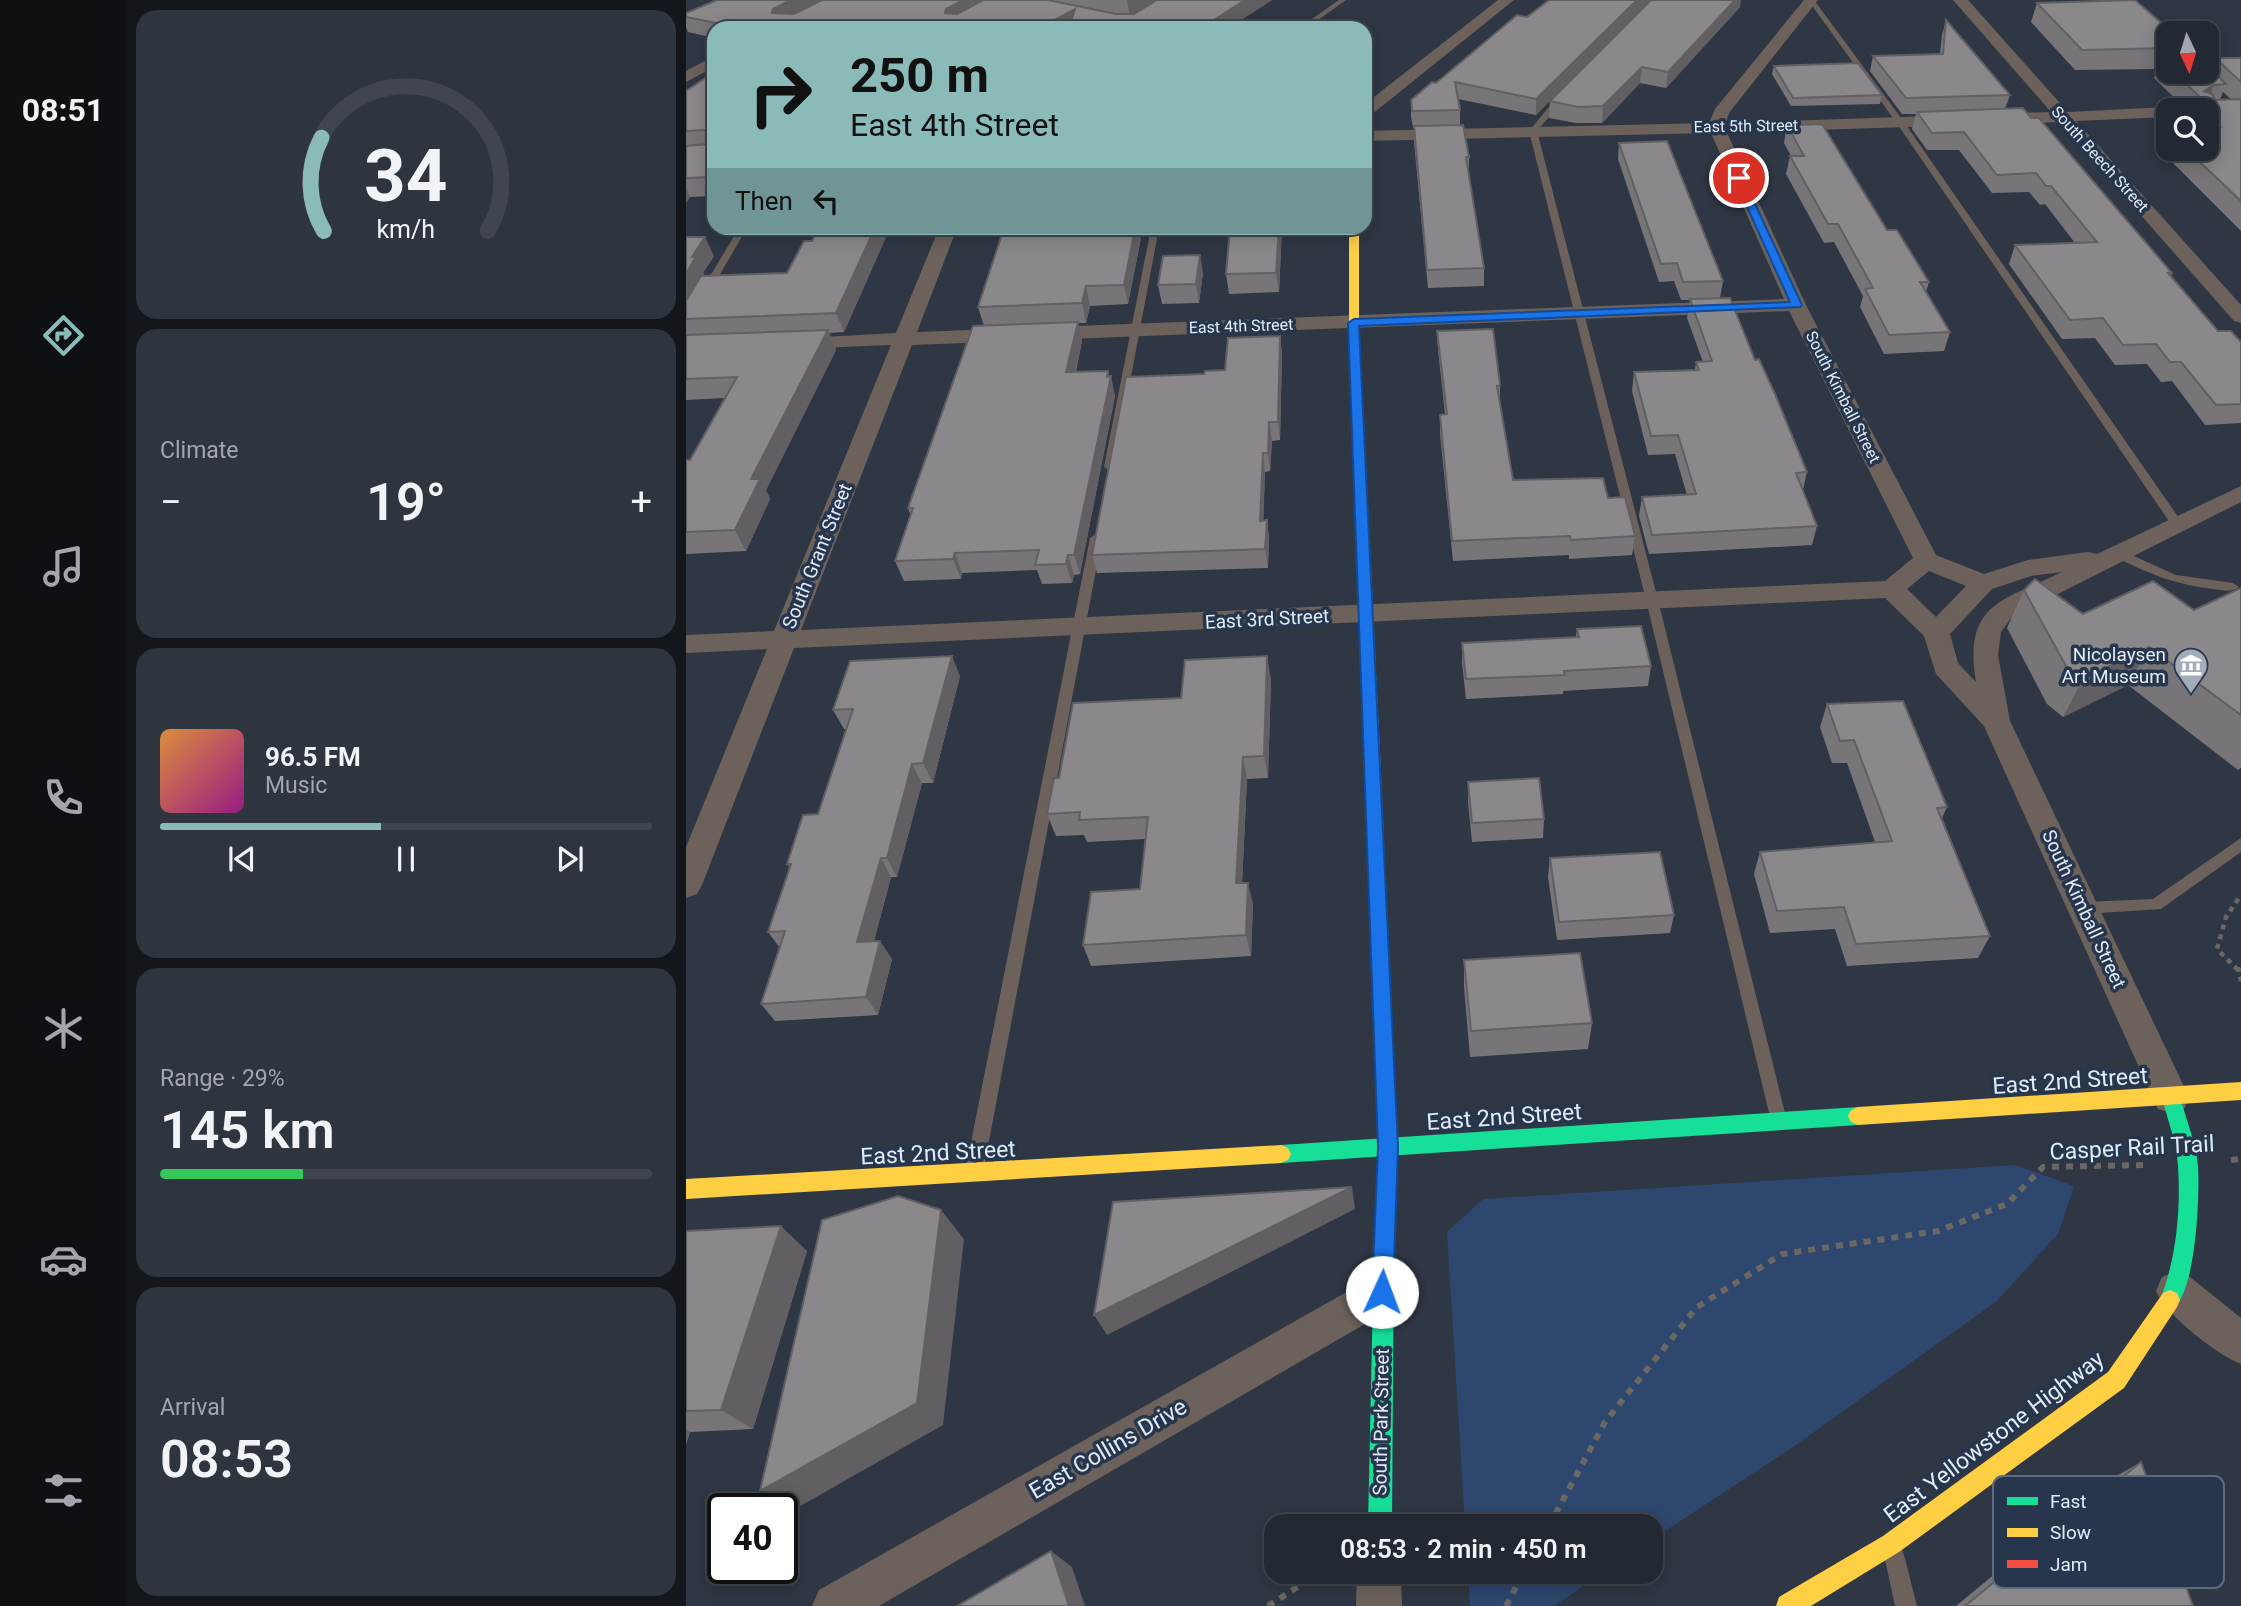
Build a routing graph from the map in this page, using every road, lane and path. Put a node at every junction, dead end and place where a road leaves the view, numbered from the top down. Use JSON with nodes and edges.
{"nodes":[{"id":1,"x":1343,"y":0,"type":"edge"},
{"id":2,"x":1507,"y":0,"type":"edge"},
{"id":3,"x":1960,"y":0,"type":"edge"},
{"id":4,"x":1807,"y":1,"type":"edge"},
{"id":5,"x":1312,"y":21,"type":"edge"},
{"id":6,"x":707,"y":65,"type":"edge"},
{"id":7,"x":686,"y":77,"type":"edge"},
{"id":8,"x":1571,"y":88,"type":"edge"},
{"id":9,"x":1372,"y":106,"type":"edge"},
{"id":10,"x":2156,"y":112,"type":"edge"},
{"id":11,"x":2061,"y":115,"type":"junction"},
{"id":12,"x":1901,"y":124,"type":"junction"},
{"id":13,"x":1716,"y":127,"type":"junction"},
{"id":14,"x":1533,"y":131,"type":"junction"},
{"id":15,"x":1372,"y":136,"type":"edge"},
{"id":16,"x":739,"y":235,"type":"edge"},
{"id":17,"x":945,"y":235,"type":"edge"},
{"id":18,"x":1154,"y":235,"type":"edge"},
{"id":19,"x":1354,"y":235,"type":"edge"},
{"id":20,"x":1796,"y":305,"type":"junction"},
{"id":21,"x":1580,"y":315,"type":"junction"},
{"id":22,"x":2241,"y":317,"type":"edge"},
{"id":23,"x":1354,"y":323,"type":"junction"},
{"id":24,"x":686,"y":324,"type":"edge"},
{"id":25,"x":1135,"y":329,"type":"junction"},
{"id":26,"x":905,"y":339,"type":"junction"},
{"id":27,"x":768,"y":344,"type":"edge"},
{"id":28,"x":1107,"y":479,"type":"edge"},
{"id":29,"x":2241,"y":493,"type":"edge"},
{"id":30,"x":1099,"y":519,"type":"edge"},
{"id":31,"x":2177,"y":524,"type":"junction"},
{"id":32,"x":2113,"y":555,"type":"junction"},
{"id":33,"x":1926,"y":560,"type":"junction"},
{"id":34,"x":1983,"y":583,"type":"junction"},
{"id":35,"x":2233,"y":587,"type":"dead end"},
{"id":36,"x":1891,"y":589,"type":"junction"},
{"id":37,"x":1652,"y":600,"type":"junction"},
{"id":38,"x":1367,"y":614,"type":"junction"},
{"id":39,"x":1079,"y":628,"type":"junction"},
{"id":40,"x":1936,"y":632,"type":"junction"},
{"id":41,"x":784,"y":639,"type":"junction"},
{"id":42,"x":686,"y":644,"type":"edge"},
{"id":43,"x":1996,"y":721,"type":"junction"},
{"id":44,"x":2241,"y":845,"type":"edge"},
{"id":45,"x":688,"y":874,"type":"edge"},
{"id":46,"x":2241,"y":895,"type":"edge"},
{"id":47,"x":2084,"y":908,"type":"junction"},
{"id":48,"x":2239,"y":970,"type":"edge"},
{"id":49,"x":2241,"y":981,"type":"edge"},
{"id":50,"x":2241,"y":1091,"type":"edge"},
{"id":51,"x":2171,"y":1097,"type":"junction"},
{"id":52,"x":1779,"y":1122,"type":"junction"},
{"id":53,"x":1388,"y":1147,"type":"junction"},
{"id":54,"x":2241,"y":1159,"type":"edge"},
{"id":55,"x":2188,"y":1164,"type":"junction"},
{"id":56,"x":974,"y":1174,"type":"junction"},
{"id":57,"x":686,"y":1189,"type":"edge"},
{"id":58,"x":2176,"y":1291,"type":"junction"},
{"id":59,"x":1382,"y":1292,"type":"junction"},
{"id":60,"x":2241,"y":1344,"type":"edge"},
{"id":61,"x":1380,"y":1514,"type":"edge"},
{"id":62,"x":1555,"y":1514,"type":"edge"},
{"id":63,"x":1891,"y":1544,"type":"junction"},
{"id":64,"x":1379,"y":1584,"type":"edge"},
{"id":65,"x":1518,"y":1584,"type":"edge"},
{"id":66,"x":1299,"y":1586,"type":"dead end"},
{"id":67,"x":835,"y":1606,"type":"edge"},
{"id":68,"x":1268,"y":1606,"type":"edge"},
{"id":69,"x":1379,"y":1606,"type":"edge"},
{"id":70,"x":1506,"y":1606,"type":"edge"},
{"id":71,"x":1788,"y":1606,"type":"edge"},
{"id":72,"x":1906,"y":1606,"type":"edge"}],
"edges":[{"from":1,"to":5,"type":"lane"},
{"from":2,"to":9,"type":"street"},
{"from":3,"to":11,"type":"street","name":"South Beech Street"},
{"from":4,"to":12,"type":"lane"},
{"from":4,"to":13,"type":"street"},
{"from":6,"to":7,"type":"street"},
{"from":8,"to":14,"type":"lane"},
{"from":10,"to":11,"type":"street","name":"East 5th Street"},
{"from":11,"to":12,"type":"street","name":"East 5th Street"},
{"from":11,"to":22,"type":"street","name":"South Beech Street"},
{"from":12,"to":13,"type":"street","name":"East 5th Street"},
{"from":12,"to":31,"type":"lane"},
{"from":13,"to":14,"type":"street","name":"East 5th Street"},
{"from":13,"to":20,"type":"street","name":"South Kimball Street"},
{"from":14,"to":15,"type":"street","name":"East 5th Street"},
{"from":14,"to":21,"type":"lane"},
{"from":16,"to":24,"type":"lane"},
{"from":17,"to":26,"type":"street","name":"South Grant Street"},
{"from":18,"to":25,"type":"lane"},
{"from":19,"to":23,"type":"street","name":"South Park Street"},
{"from":20,"to":21,"type":"street","name":"East 4th Street"},
{"from":20,"to":33,"type":"street","name":"South Kimball Street"},
{"from":21,"to":23,"type":"street","name":"East 4th Street"},
{"from":21,"to":37,"type":"lane"},
{"from":23,"to":25,"type":"street","name":"East 4th Street"},
{"from":23,"to":38,"type":"street","name":"South Park Street"},
{"from":25,"to":26,"type":"street","name":"East 4th Street"},
{"from":25,"to":28,"type":"lane"},
{"from":26,"to":27,"type":"street","name":"East 4th Street"},
{"from":26,"to":41,"type":"street","name":"South Grant Street"},
{"from":29,"to":31,"type":"street"},
{"from":30,"to":39,"type":"lane"},
{"from":31,"to":32,"type":"street"},
{"from":32,"to":34,"type":"street"},
{"from":32,"to":35,"type":"lane"},
{"from":32,"to":43,"type":"street"},
{"from":33,"to":34,"type":"street"},
{"from":33,"to":36,"type":"street"},
{"from":34,"to":40,"type":"street"},
{"from":36,"to":37,"type":"street","name":"East 3rd Street"},
{"from":36,"to":40,"type":"street"},
{"from":37,"to":38,"type":"street","name":"East 3rd Street"},
{"from":37,"to":52,"type":"lane"},
{"from":38,"to":39,"type":"street","name":"East 3rd Street"},
{"from":38,"to":53,"type":"street","name":"South Park Street"},
{"from":39,"to":41,"type":"street","name":"East 3rd Street"},
{"from":39,"to":56,"type":"lane"},
{"from":40,"to":43,"type":"street"},
{"from":41,"to":42,"type":"street","name":"East 3rd Street"},
{"from":41,"to":45,"type":"street","name":"South Grant Street"},
{"from":43,"to":47,"type":"street","name":"South Kimball Street"},
{"from":44,"to":47,"type":"lane"},
{"from":46,"to":48,"type":"path"},
{"from":47,"to":51,"type":"street","name":"South Kimball Street"},
{"from":48,"to":49,"type":"path"},
{"from":50,"to":51,"type":"street","name":"East 2nd Street"},
{"from":51,"to":52,"type":"street","name":"East 2nd Street"},
{"from":51,"to":55,"type":"street","name":"East Yellowstone Highway"},
{"from":52,"to":53,"type":"street","name":"East 2nd Street"},
{"from":53,"to":56,"type":"street","name":"East 2nd Street"},
{"from":53,"to":59,"type":"street","name":"South Park Street"},
{"from":54,"to":55,"type":"path","name":"Casper Rail Trail"},
{"from":55,"to":58,"type":"street","name":"East Yellowstone Highway"},
{"from":55,"to":62,"type":"path","name":"Casper Rail Trail"},
{"from":56,"to":57,"type":"street","name":"East 2nd Street"},
{"from":58,"to":60,"type":"street"},
{"from":58,"to":63,"type":"street","name":"East Yellowstone Highway"},
{"from":59,"to":61,"type":"street","name":"South Park Street"},
{"from":59,"to":67,"type":"street","name":"East Collins Drive"},
{"from":63,"to":71,"type":"street","name":"East Yellowstone Highway"},
{"from":63,"to":72,"type":"lane"},
{"from":64,"to":69,"type":"street"},
{"from":65,"to":70,"type":"path"},
{"from":66,"to":68,"type":"path"}]}
